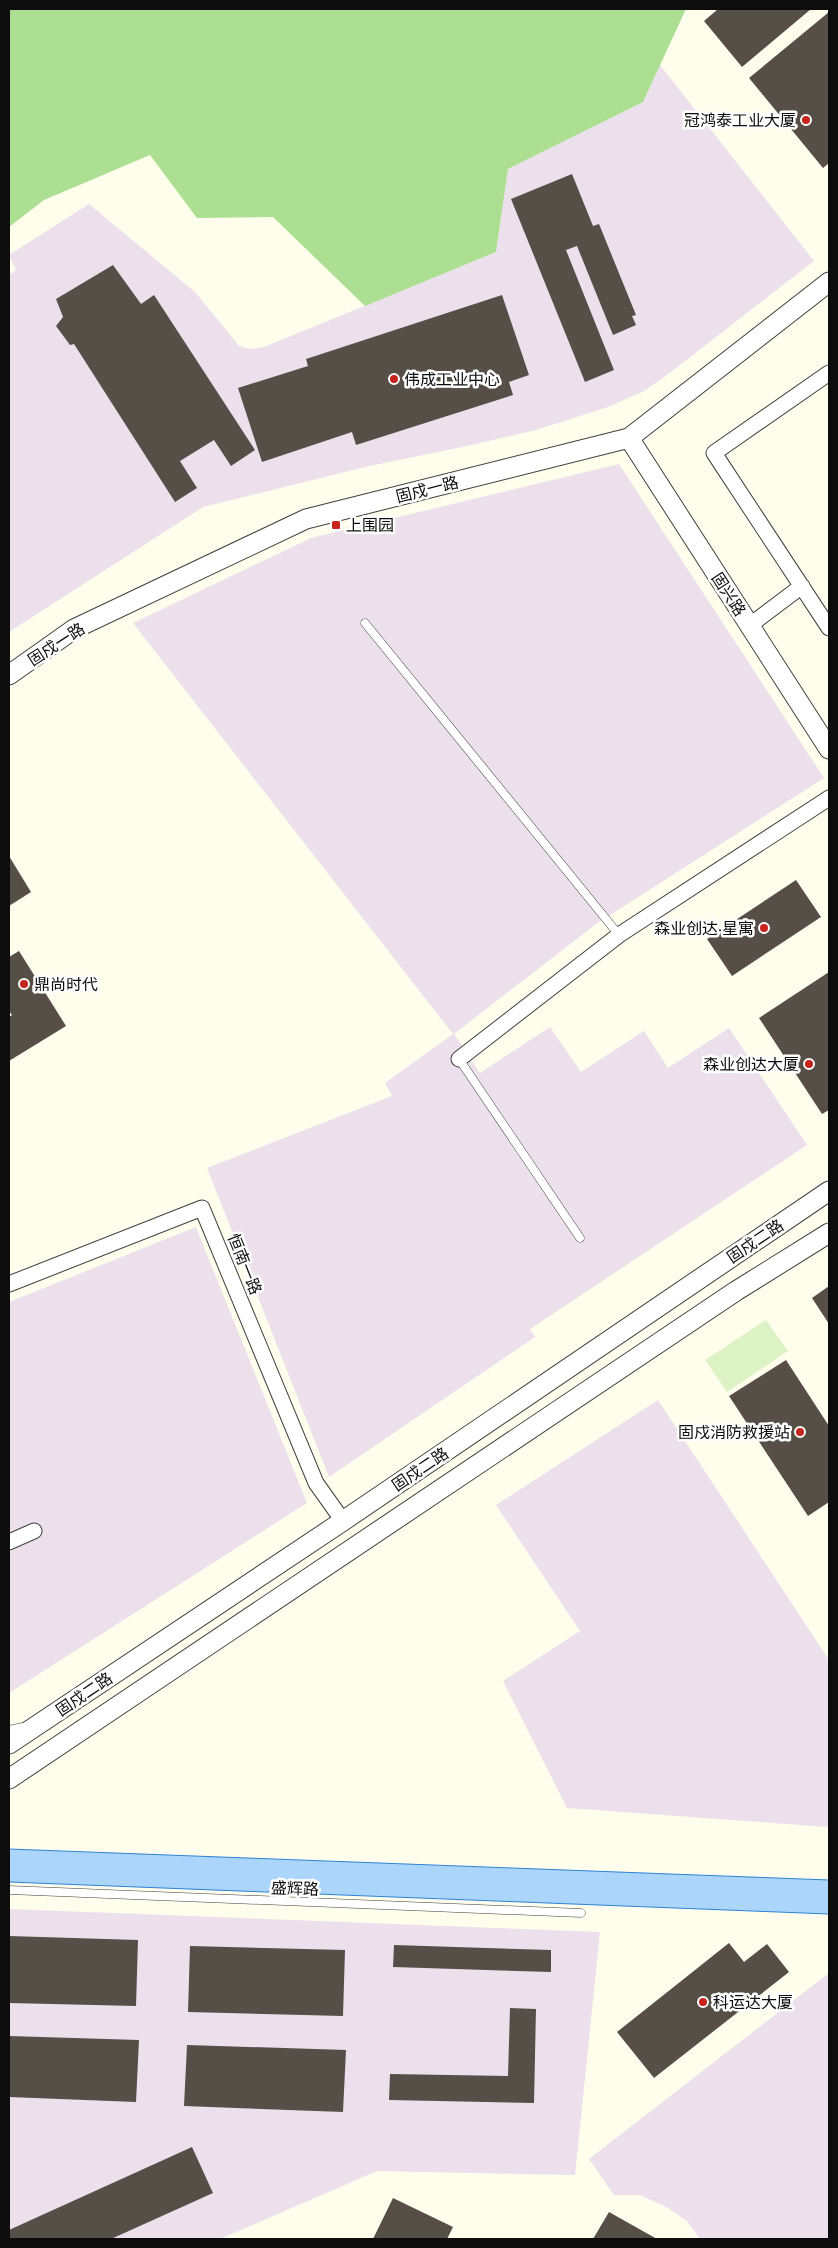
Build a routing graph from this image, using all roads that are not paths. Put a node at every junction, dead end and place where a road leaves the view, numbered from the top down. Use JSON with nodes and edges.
{"nodes":[{"id":1,"x":829,"y":282,"type":"edge"},
{"id":2,"x":829,"y":373,"type":"edge"},
{"id":3,"x":629,"y":438,"type":"junction"},
{"id":4,"x":802,"y":586,"type":"junction"},
{"id":5,"x":365,"y":623,"type":"dead end"},
{"id":6,"x":749,"y":626,"type":"junction"},
{"id":7,"x":829,"y":628,"type":"edge"},
{"id":8,"x":9,"y":675,"type":"edge"},
{"id":9,"x":829,"y":749,"type":"edge"},
{"id":10,"x":829,"y":798,"type":"edge"},
{"id":11,"x":618,"y":935,"type":"junction"},
{"id":12,"x":459,"y":1059,"type":"joint"},
{"id":13,"x":829,"y":1191,"type":"edge"},
{"id":14,"x":829,"y":1234,"type":"edge"},
{"id":15,"x":580,"y":1238,"type":"dead end"},
{"id":16,"x":9,"y":1284,"type":"edge"},
{"id":17,"x":343,"y":1521,"type":"junction"},
{"id":18,"x":34,"y":1531,"type":"dead end"},
{"id":19,"x":9,"y":1542,"type":"edge"},
{"id":20,"x":51,"y":1716,"type":"junction"},
{"id":21,"x":9,"y":1730,"type":"edge"},
{"id":22,"x":9,"y":1744,"type":"edge"},
{"id":23,"x":9,"y":1779,"type":"edge"},
{"id":24,"x":9,"y":1890,"type":"edge"},
{"id":25,"x":581,"y":1913,"type":"dead end"}],
"edges":[{"from":1,"to":3,"type":"street","name":"固戍一路"},
{"from":2,"to":4,"type":"street"},
{"from":3,"to":6,"type":"street","name":"固兴路"},
{"from":3,"to":8,"type":"street","name":"固戍一路"},
{"from":4,"to":6,"type":"street"},
{"from":4,"to":7,"type":"street"},
{"from":5,"to":11,"type":"lane"},
{"from":6,"to":9,"type":"street","name":"固兴路"},
{"from":10,"to":11,"type":"street"},
{"from":11,"to":12,"type":"street"},
{"from":12,"to":15,"type":"lane"},
{"from":13,"to":17,"type":"street","name":"固戍二路"},
{"from":14,"to":23,"type":"street","name":"固戍二路"},
{"from":16,"to":17,"type":"street","name":"恒南一路"},
{"from":17,"to":20,"type":"street","name":"固戍二路"},
{"from":18,"to":19,"type":"street"},
{"from":20,"to":21,"type":"lane"},
{"from":20,"to":22,"type":"street","name":"固戍二路"},
{"from":24,"to":25,"type":"lane","name":"盛辉路"}]}
